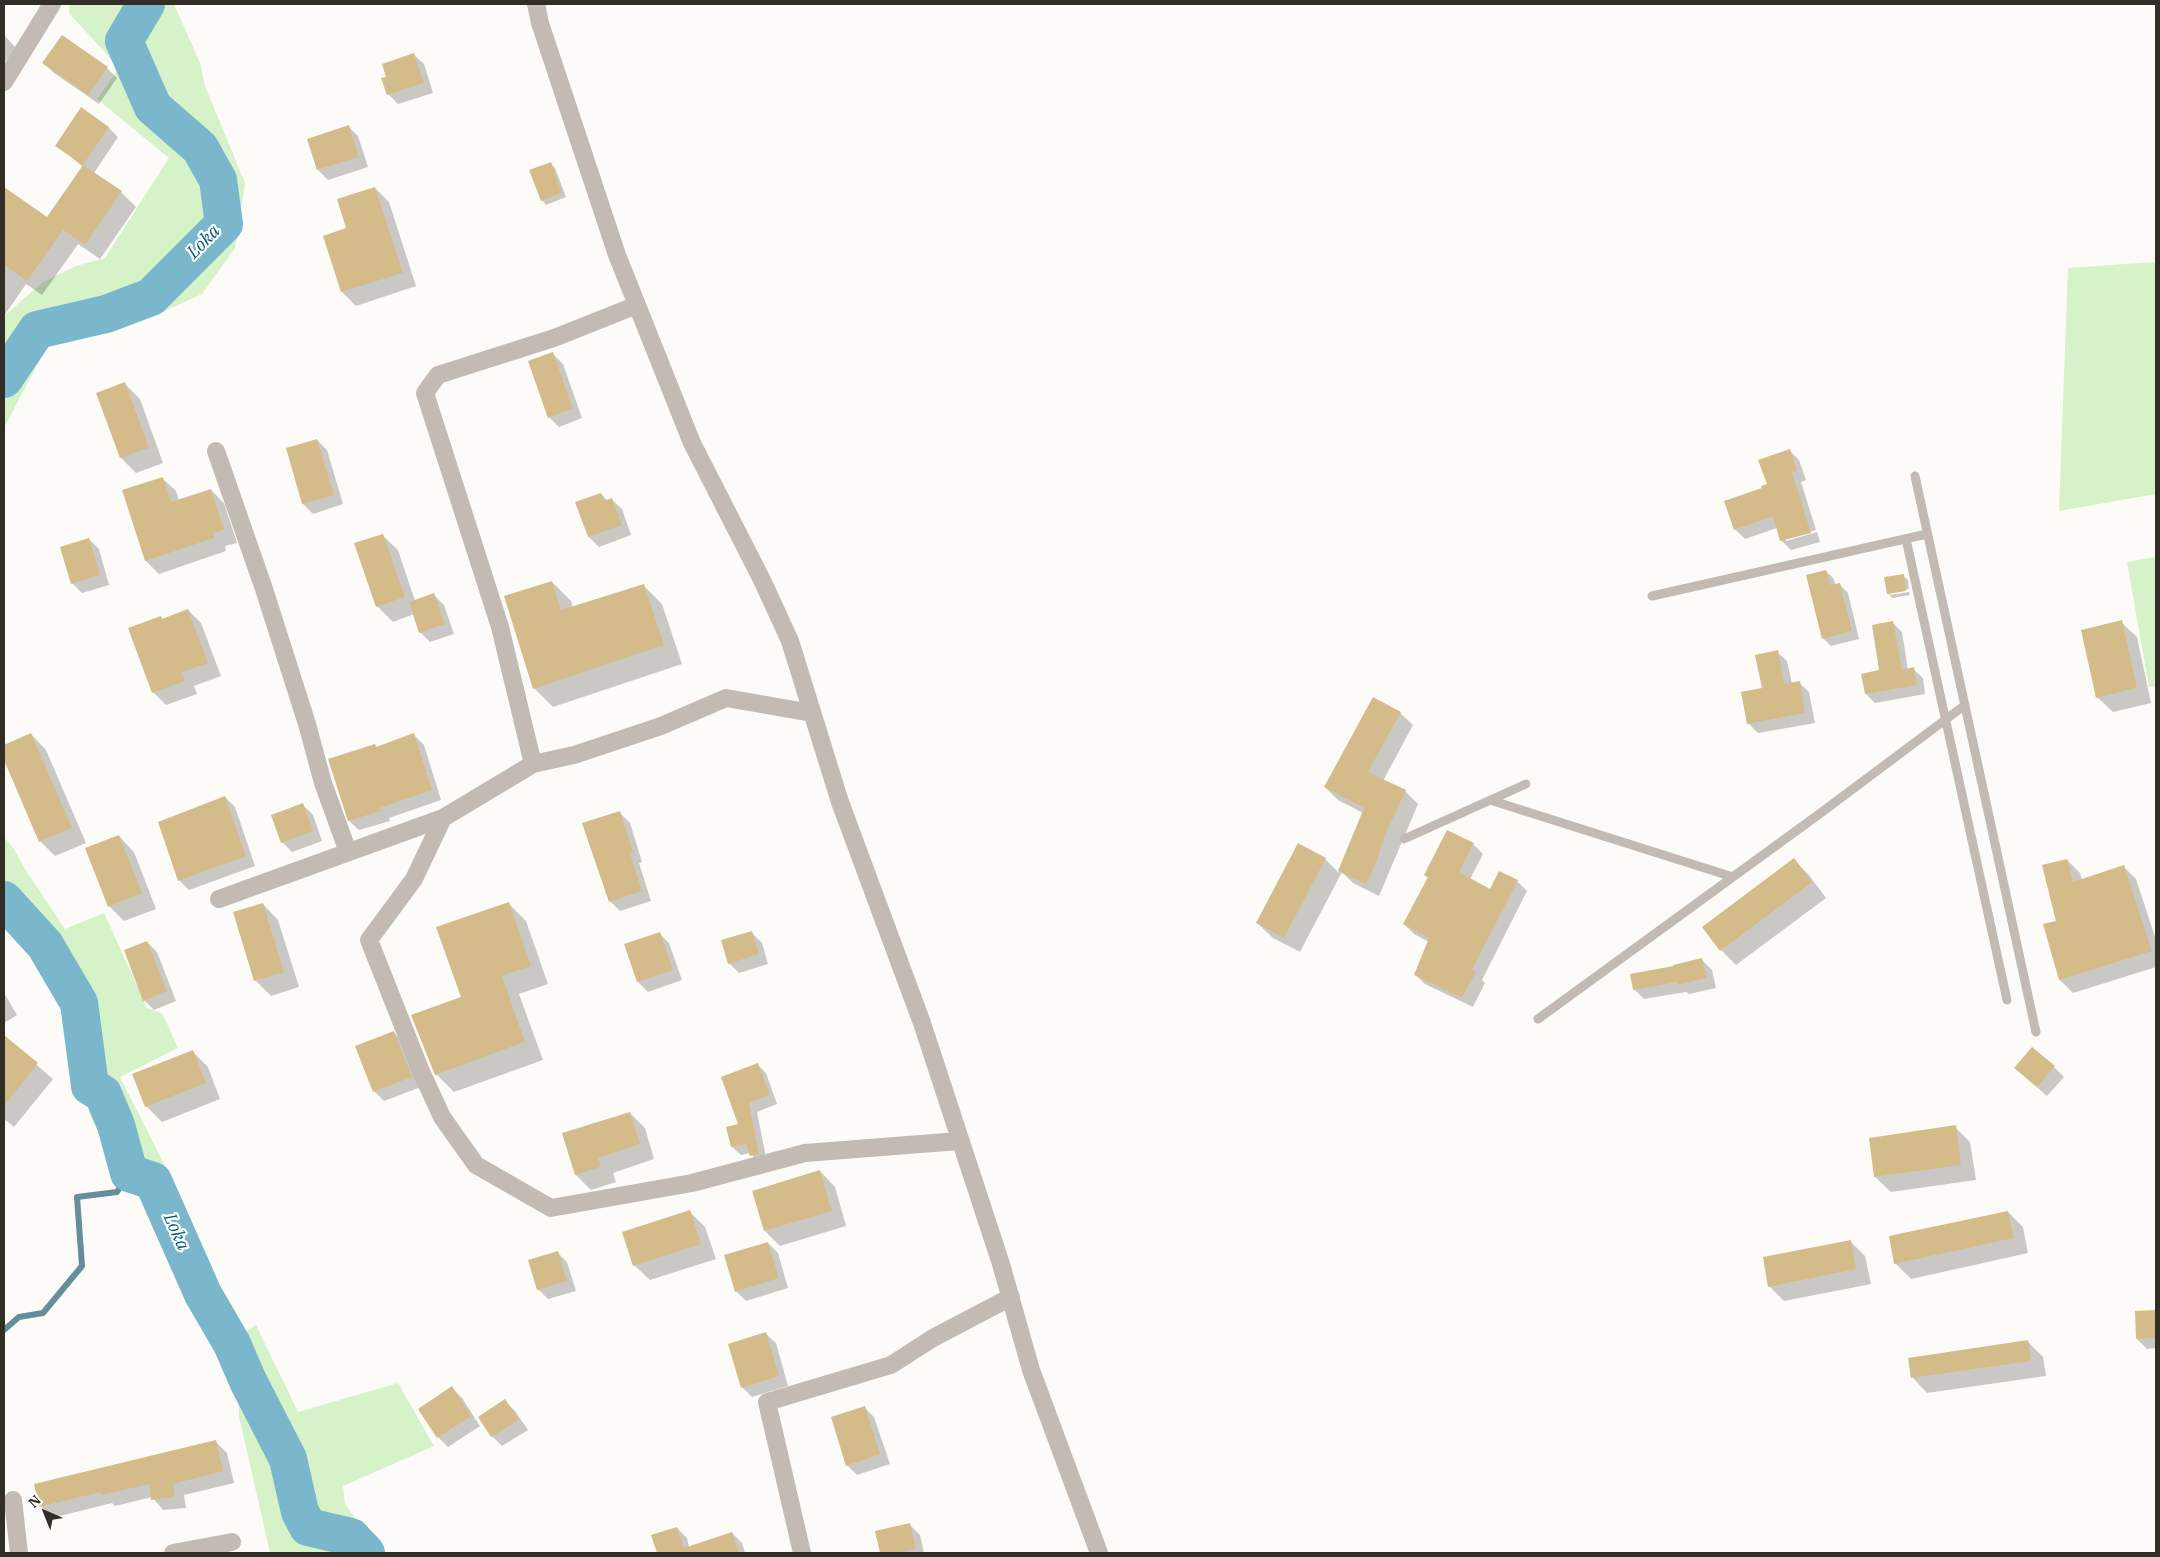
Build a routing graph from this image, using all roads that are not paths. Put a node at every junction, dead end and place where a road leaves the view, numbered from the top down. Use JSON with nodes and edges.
{"nodes":[{"id":1,"x":52,"y":4,"type":"edge"},
{"id":2,"x":536,"y":4,"type":"edge"},
{"id":3,"x":4,"y":82,"type":"edge"},
{"id":4,"x":636,"y":305,"type":"junction"},
{"id":5,"x":216,"y":451,"type":"dead end"},
{"id":6,"x":1915,"y":476,"type":"dead end"},
{"id":7,"x":1927,"y":534,"type":"junction"},
{"id":8,"x":1906,"y":539,"type":"junction"},
{"id":9,"x":1652,"y":596,"type":"dead end"},
{"id":10,"x":1965,"y":705,"type":"junction"},
{"id":11,"x":812,"y":713,"type":"junction"},
{"id":12,"x":1946,"y":720,"type":"junction"},
{"id":13,"x":533,"y":764,"type":"junction"},
{"id":14,"x":1526,"y":784,"type":"dead end"},
{"id":15,"x":1490,"y":800,"type":"junction"},
{"id":16,"x":443,"y":818,"type":"junction"},
{"id":17,"x":1404,"y":839,"type":"dead end"},
{"id":18,"x":348,"y":852,"type":"junction"},
{"id":19,"x":1733,"y":877,"type":"junction"},
{"id":20,"x":219,"y":899,"type":"dead end"},
{"id":21,"x":2006,"y":1000,"type":"dead end"},
{"id":22,"x":1538,"y":1019,"type":"dead end"},
{"id":23,"x":2036,"y":1032,"type":"dead end"},
{"id":24,"x":959,"y":1141,"type":"junction"},
{"id":25,"x":1010,"y":1297,"type":"junction"},
{"id":26,"x":13,"y":1500,"type":"dead end"},
{"id":27,"x":232,"y":1542,"type":"dead end"},
{"id":28,"x":19,"y":1553,"type":"edge"},
{"id":29,"x":173,"y":1553,"type":"edge"},
{"id":30,"x":802,"y":1553,"type":"edge"},
{"id":31,"x":1099,"y":1553,"type":"edge"}],
"edges":[{"from":1,"to":3,"type":"street"},
{"from":2,"to":4,"type":"street"},
{"from":4,"to":11,"type":"street"},
{"from":4,"to":13,"type":"street"},
{"from":5,"to":18,"type":"street"},
{"from":6,"to":7,"type":"lane"},
{"from":7,"to":8,"type":"lane"},
{"from":7,"to":10,"type":"lane"},
{"from":8,"to":9,"type":"lane"},
{"from":8,"to":12,"type":"lane"},
{"from":10,"to":12,"type":"lane"},
{"from":10,"to":23,"type":"lane"},
{"from":11,"to":13,"type":"street"},
{"from":11,"to":24,"type":"street"},
{"from":12,"to":19,"type":"lane"},
{"from":12,"to":21,"type":"lane"},
{"from":13,"to":16,"type":"street"},
{"from":14,"to":15,"type":"lane"},
{"from":15,"to":17,"type":"lane"},
{"from":15,"to":19,"type":"lane"},
{"from":16,"to":18,"type":"street"},
{"from":16,"to":24,"type":"street"},
{"from":18,"to":20,"type":"street"},
{"from":19,"to":22,"type":"lane"},
{"from":24,"to":25,"type":"street"},
{"from":25,"to":30,"type":"street"},
{"from":25,"to":31,"type":"street"},
{"from":26,"to":28,"type":"street"},
{"from":27,"to":29,"type":"street"}]}
